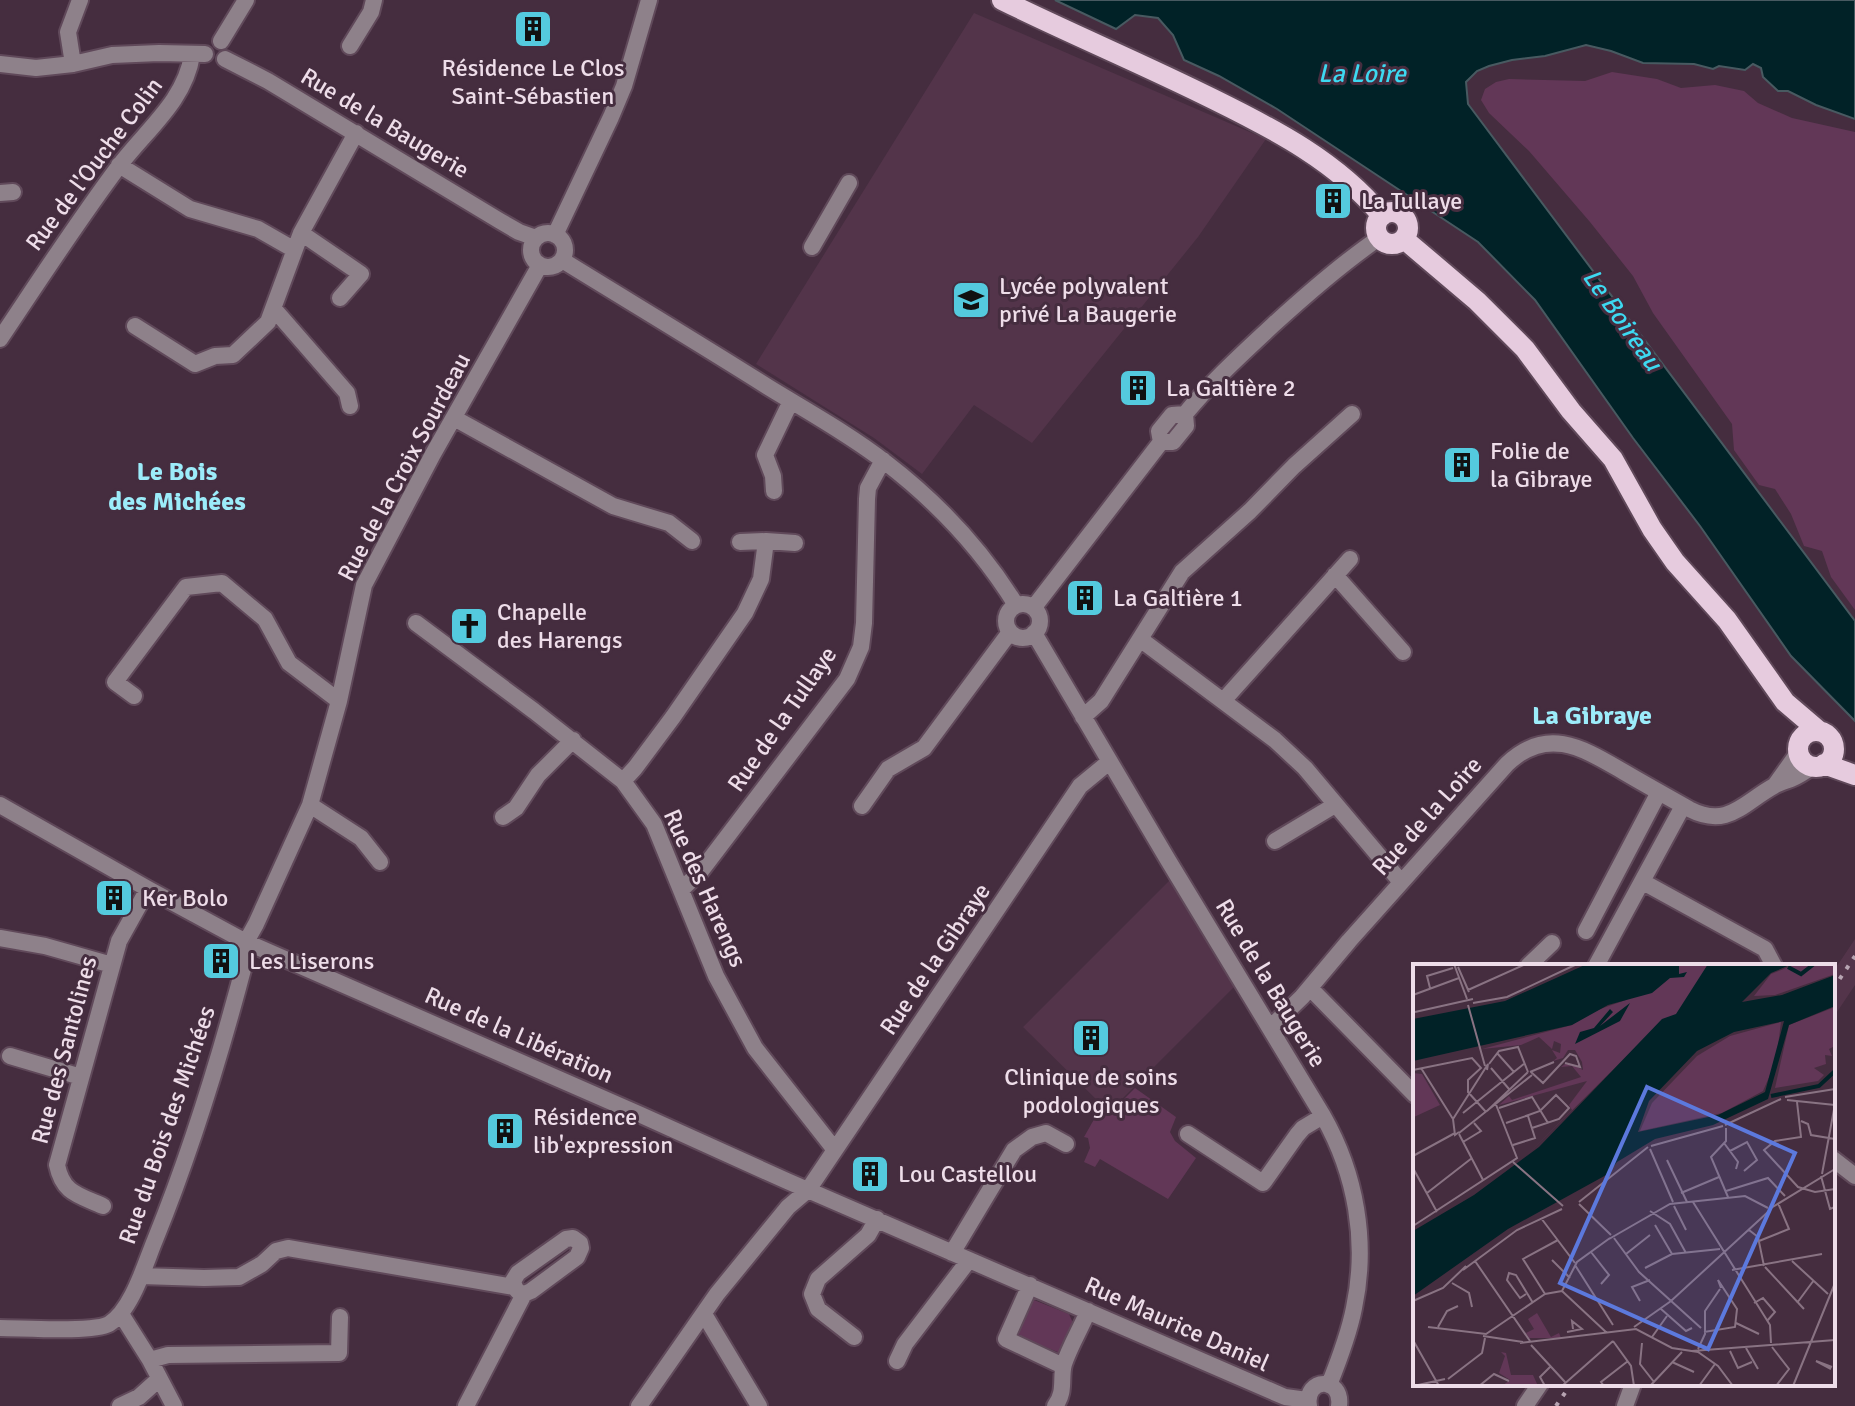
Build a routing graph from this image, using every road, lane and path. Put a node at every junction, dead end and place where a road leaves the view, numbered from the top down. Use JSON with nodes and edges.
{"nodes":[{"id":1,"x":80,"y":0,"type":"edge"},
{"id":2,"x":246,"y":0,"type":"edge"},
{"id":3,"x":374,"y":0,"type":"edge"},
{"id":4,"x":649,"y":0,"type":"edge"},
{"id":5,"x":1002,"y":0,"type":"edge"},
{"id":6,"x":221,"y":41,"type":"junction"},
{"id":7,"x":350,"y":46,"type":"dead end"},
{"id":8,"x":199,"y":55,"type":"junction"},
{"id":9,"x":225,"y":59,"type":"junction"},
{"id":10,"x":0,"y":64,"type":"edge"},
{"id":11,"x":73,"y":64,"type":"junction"},
{"id":12,"x":356,"y":133,"type":"junction"},
{"id":13,"x":119,"y":165,"type":"junction"},
{"id":14,"x":849,"y":183,"type":"dead end"},
{"id":15,"x":1382,"y":216,"type":"junction"},
{"id":16,"x":555,"y":235,"type":"junction"},
{"id":17,"x":1379,"y":238,"type":"junction"},
{"id":18,"x":1404,"y":239,"type":"junction"},
{"id":19,"x":297,"y":241,"type":"junction"},
{"id":20,"x":534,"y":242,"type":"junction"},
{"id":21,"x":812,"y":247,"type":"dead end"},
{"id":22,"x":562,"y":260,"type":"junction"},
{"id":23,"x":540,"y":265,"type":"junction"},
{"id":24,"x":340,"y":298,"type":"dead end"},
{"id":25,"x":274,"y":309,"type":"junction"},
{"id":26,"x":135,"y":326,"type":"dead end"},
{"id":27,"x":0,"y":339,"type":"edge"},
{"id":28,"x":791,"y":401,"type":"junction"},
{"id":29,"x":350,"y":406,"type":"dead end"},
{"id":30,"x":1352,"y":414,"type":"dead end"},
{"id":31,"x":454,"y":418,"type":"junction"},
{"id":32,"x":883,"y":460,"type":"junction"},
{"id":33,"x":774,"y":491,"type":"dead end"},
{"id":34,"x":692,"y":541,"type":"dead end"},
{"id":35,"x":766,"y":541,"type":"junction"},
{"id":36,"x":740,"y":542,"type":"dead end"},
{"id":37,"x":795,"y":543,"type":"dead end"},
{"id":38,"x":1350,"y":559,"type":"dead end"},
{"id":39,"x":1335,"y":575,"type":"junction"},
{"id":40,"x":1016,"y":605,"type":"junction"},
{"id":41,"x":1034,"y":607,"type":"junction"},
{"id":42,"x":416,"y":623,"type":"dead end"},
{"id":43,"x":1010,"y":632,"type":"junction"},
{"id":44,"x":1034,"y":633,"type":"junction"},
{"id":45,"x":1140,"y":639,"type":"junction"},
{"id":46,"x":1403,"y":652,"type":"dead end"},
{"id":47,"x":134,"y":696,"type":"dead end"},
{"id":48,"x":339,"y":701,"type":"junction"},
{"id":49,"x":1223,"y":701,"type":"junction"},
{"id":50,"x":1083,"y":717,"type":"junction"},
{"id":51,"x":573,"y":740,"type":"junction"},
{"id":52,"x":1815,"y":750,"type":"junction"},
{"id":53,"x":1109,"y":762,"type":"junction"},
{"id":54,"x":1855,"y":768,"type":"edge"},
{"id":55,"x":1855,"y":775,"type":"edge"},
{"id":56,"x":623,"y":781,"type":"junction"},
{"id":57,"x":1659,"y":792,"type":"junction"},
{"id":58,"x":0,"y":805,"type":"edge"},
{"id":59,"x":310,"y":805,"type":"junction"},
{"id":60,"x":1335,"y":805,"type":"junction"},
{"id":61,"x":862,"y":806,"type":"dead end"},
{"id":62,"x":1683,"y":806,"type":"junction"},
{"id":63,"x":503,"y":817,"type":"dead end"},
{"id":64,"x":1275,"y":841,"type":"dead end"},
{"id":65,"x":380,"y":862,"type":"dead end"},
{"id":66,"x":1401,"y":882,"type":"junction"},
{"id":67,"x":1643,"y":882,"type":"junction"},
{"id":68,"x":148,"y":889,"type":"junction"},
{"id":69,"x":681,"y":890,"type":"junction"},
{"id":70,"x":1586,"y":931,"type":"dead end"},
{"id":71,"x":0,"y":938,"type":"edge"},
{"id":72,"x":246,"y":942,"type":"junction"},
{"id":73,"x":1552,"y":943,"type":"dead end"},
{"id":74,"x":1530,"y":964,"type":"edge"},
{"id":75,"x":1597,"y":964,"type":"edge"},
{"id":76,"x":1773,"y":964,"type":"edge"},
{"id":77,"x":112,"y":965,"type":"junction"},
{"id":78,"x":1310,"y":988,"type":"junction"},
{"id":79,"x":1270,"y":1028,"type":"junction"},
{"id":80,"x":10,"y":1056,"type":"dead end"},
{"id":81,"x":81,"y":1077,"type":"junction"},
{"id":82,"x":1413,"y":1093,"type":"edge"},
{"id":83,"x":1323,"y":1116,"type":"junction"},
{"id":84,"x":1188,"y":1134,"type":"dead end"},
{"id":85,"x":1066,"y":1144,"type":"dead end"},
{"id":86,"x":835,"y":1150,"type":"junction"},
{"id":87,"x":1835,"y":1161,"type":"edge"},
{"id":88,"x":1855,"y":1176,"type":"edge"},
{"id":89,"x":808,"y":1190,"type":"junction"},
{"id":90,"x":103,"y":1206,"type":"dead end"},
{"id":91,"x":877,"y":1219,"type":"junction"},
{"id":92,"x":952,"y":1253,"type":"junction"},
{"id":93,"x":969,"y":1260,"type":"junction"},
{"id":94,"x":141,"y":1276,"type":"junction"},
{"id":95,"x":1030,"y":1285,"type":"junction"},
{"id":96,"x":1088,"y":1311,"type":"junction"},
{"id":97,"x":121,"y":1314,"type":"junction"},
{"id":98,"x":704,"y":1314,"type":"junction"},
{"id":99,"x":340,"y":1317,"type":"dead end"},
{"id":100,"x":0,"y":1328,"type":"edge"},
{"id":101,"x":854,"y":1337,"type":"dead end"},
{"id":102,"x":150,"y":1360,"type":"junction"},
{"id":103,"x":897,"y":1361,"type":"dead end"},
{"id":104,"x":1063,"y":1366,"type":"junction"},
{"id":105,"x":159,"y":1379,"type":"junction"},
{"id":106,"x":1329,"y":1385,"type":"junction"},
{"id":107,"x":1539,"y":1386,"type":"edge"},
{"id":108,"x":1632,"y":1386,"type":"edge"},
{"id":109,"x":1308,"y":1403,"type":"edge"},
{"id":110,"x":120,"y":1406,"type":"edge"},
{"id":111,"x":174,"y":1406,"type":"edge"},
{"id":112,"x":466,"y":1406,"type":"edge"},
{"id":113,"x":639,"y":1406,"type":"edge"},
{"id":114,"x":759,"y":1406,"type":"edge"},
{"id":115,"x":1055,"y":1406,"type":"edge"},
{"id":116,"x":1339,"y":1406,"type":"edge"},
{"id":117,"x":1525,"y":1406,"type":"edge"},
{"id":118,"x":1625,"y":1406,"type":"edge"}],
"edges":[{"from":1,"to":11,"type":"street"},
{"from":2,"to":6,"type":"street"},
{"from":3,"to":7,"type":"street"},
{"from":4,"to":16,"type":"street"},
{"from":5,"to":15,"type":"main road"},
{"from":6,"to":8,"type":"street"},
{"from":6,"to":9,"type":"street"},
{"from":8,"to":9,"type":"street","name":"Rue de la Baugerie"},
{"from":8,"to":11,"type":"street"},
{"from":8,"to":13,"type":"street","name":"Rue de l'Ouche Colin"},
{"from":9,"to":12,"type":"street","name":"Rue de la Baugerie"},
{"from":10,"to":11,"type":"street"},
{"from":12,"to":19,"type":"street"},
{"from":12,"to":20,"type":"street","name":"Rue de la Baugerie"},
{"from":13,"to":19,"type":"street"},
{"from":13,"to":27,"type":"street","name":"Rue de l'Ouche Colin"},
{"from":14,"to":21,"type":"street"},
{"from":15,"to":17,"type":"main road"},
{"from":15,"to":18,"type":"main road"},
{"from":16,"to":20,"type":"street"},
{"from":16,"to":22,"type":"street"},
{"from":17,"to":18,"type":"main road"},
{"from":17,"to":41,"type":"street"},
{"from":18,"to":52,"type":"main road"},
{"from":19,"to":24,"type":"street"},
{"from":19,"to":25,"type":"street"},
{"from":20,"to":23,"type":"street"},
{"from":22,"to":23,"type":"street"},
{"from":22,"to":28,"type":"street"},
{"from":23,"to":31,"type":"street","name":"Rue de la Croix Sourdeau"},
{"from":25,"to":26,"type":"street"},
{"from":25,"to":29,"type":"street"},
{"from":28,"to":32,"type":"street"},
{"from":28,"to":33,"type":"street"},
{"from":30,"to":45,"type":"street"},
{"from":31,"to":34,"type":"street"},
{"from":31,"to":48,"type":"street","name":"Rue de la Croix Sourdeau"},
{"from":32,"to":40,"type":"street"},
{"from":32,"to":69,"type":"street","name":"Rue de la Tullaye"},
{"from":35,"to":36,"type":"street"},
{"from":35,"to":37,"type":"street"},
{"from":35,"to":56,"type":"street"},
{"from":38,"to":39,"type":"street"},
{"from":39,"to":46,"type":"street"},
{"from":39,"to":49,"type":"street"},
{"from":40,"to":41,"type":"street"},
{"from":40,"to":43,"type":"street"},
{"from":41,"to":44,"type":"street"},
{"from":42,"to":51,"type":"street","name":"Rue des Harengs"},
{"from":43,"to":44,"type":"street"},
{"from":43,"to":61,"type":"street"},
{"from":44,"to":50,"type":"street","name":"Rue de la Baugerie"},
{"from":45,"to":49,"type":"street"},
{"from":45,"to":50,"type":"street"},
{"from":47,"to":48,"type":"street"},
{"from":48,"to":59,"type":"street","name":"Rue de la Croix Sourdeau"},
{"from":49,"to":60,"type":"street"},
{"from":50,"to":53,"type":"street","name":"Rue de la Baugerie"},
{"from":51,"to":56,"type":"street","name":"Rue des Harengs"},
{"from":51,"to":63,"type":"street"},
{"from":52,"to":54,"type":"main road"},
{"from":52,"to":55,"type":"main road"},
{"from":52,"to":62,"type":"street","name":"Rue de la Loire"},
{"from":53,"to":79,"type":"street","name":"Rue de la Baugerie"},
{"from":53,"to":86,"type":"street","name":"Rue de la Gibraye"},
{"from":56,"to":69,"type":"street","name":"Rue des Harengs"},
{"from":57,"to":62,"type":"street","name":"Rue de la Loire"},
{"from":57,"to":66,"type":"street","name":"Rue de la Loire"},
{"from":57,"to":70,"type":"street"},
{"from":58,"to":68,"type":"street","name":"Rue de la Libération"},
{"from":59,"to":65,"type":"street"},
{"from":59,"to":72,"type":"street","name":"Rue de la Croix Sourdeau"},
{"from":60,"to":64,"type":"street"},
{"from":60,"to":66,"type":"street"},
{"from":62,"to":67,"type":"street"},
{"from":66,"to":78,"type":"street","name":"Rue de la Loire"},
{"from":67,"to":75,"type":"street"},
{"from":67,"to":76,"type":"street"},
{"from":68,"to":72,"type":"street","name":"Rue de la Libération"},
{"from":68,"to":77,"type":"street","name":"Rue des Santolines"},
{"from":69,"to":86,"type":"street","name":"Rue des Harengs"},
{"from":71,"to":77,"type":"street"},
{"from":72,"to":89,"type":"street","name":"Rue de la Libération"},
{"from":72,"to":94,"type":"street","name":"Rue du Bois des Michées"},
{"from":73,"to":74,"type":"street"},
{"from":77,"to":81,"type":"street","name":"Rue des Santolines"},
{"from":78,"to":79,"type":"street","name":"Rue de la Loire"},
{"from":78,"to":82,"type":"street"},
{"from":79,"to":83,"type":"street","name":"Rue de la Baugerie"},
{"from":80,"to":81,"type":"street"},
{"from":81,"to":90,"type":"street","name":"Rue des Santolines"},
{"from":83,"to":84,"type":"street"},
{"from":83,"to":106,"type":"street","name":"Rue de la Baugerie"},
{"from":85,"to":92,"type":"street"},
{"from":86,"to":89,"type":"street","name":"Rue de la Gibraye"},
{"from":87,"to":88,"type":"street"},
{"from":89,"to":91,"type":"street","name":"Rue de la Libération"},
{"from":89,"to":98,"type":"street","name":"Rue de la Gibraye"},
{"from":91,"to":92,"type":"street","name":"Rue de la Libération"},
{"from":91,"to":101,"type":"street"},
{"from":92,"to":93,"type":"street","name":"Rue de la Libération"},
{"from":93,"to":95,"type":"street","name":"Rue de la Libération"},
{"from":93,"to":103,"type":"street"},
{"from":94,"to":97,"type":"street","name":"Rue du Bois des Michées"},
{"from":94,"to":112,"type":"street","name":"Rue du Bois des Michées"},
{"from":95,"to":96,"type":"street","name":"Rue Maurice Daniel"},
{"from":95,"to":104,"type":"street"},
{"from":96,"to":104,"type":"street"},
{"from":96,"to":109,"type":"street","name":"Rue Maurice Daniel"},
{"from":97,"to":100,"type":"street"},
{"from":97,"to":102,"type":"street"},
{"from":98,"to":113,"type":"street","name":"Rue de la Gibraye"},
{"from":98,"to":114,"type":"street"},
{"from":99,"to":102,"type":"street"},
{"from":102,"to":105,"type":"street"},
{"from":104,"to":115,"type":"street"},
{"from":105,"to":110,"type":"street"},
{"from":105,"to":111,"type":"street"},
{"from":106,"to":109,"type":"street"},
{"from":106,"to":116,"type":"street"},
{"from":107,"to":117,"type":"street"},
{"from":108,"to":118,"type":"street"}]}
